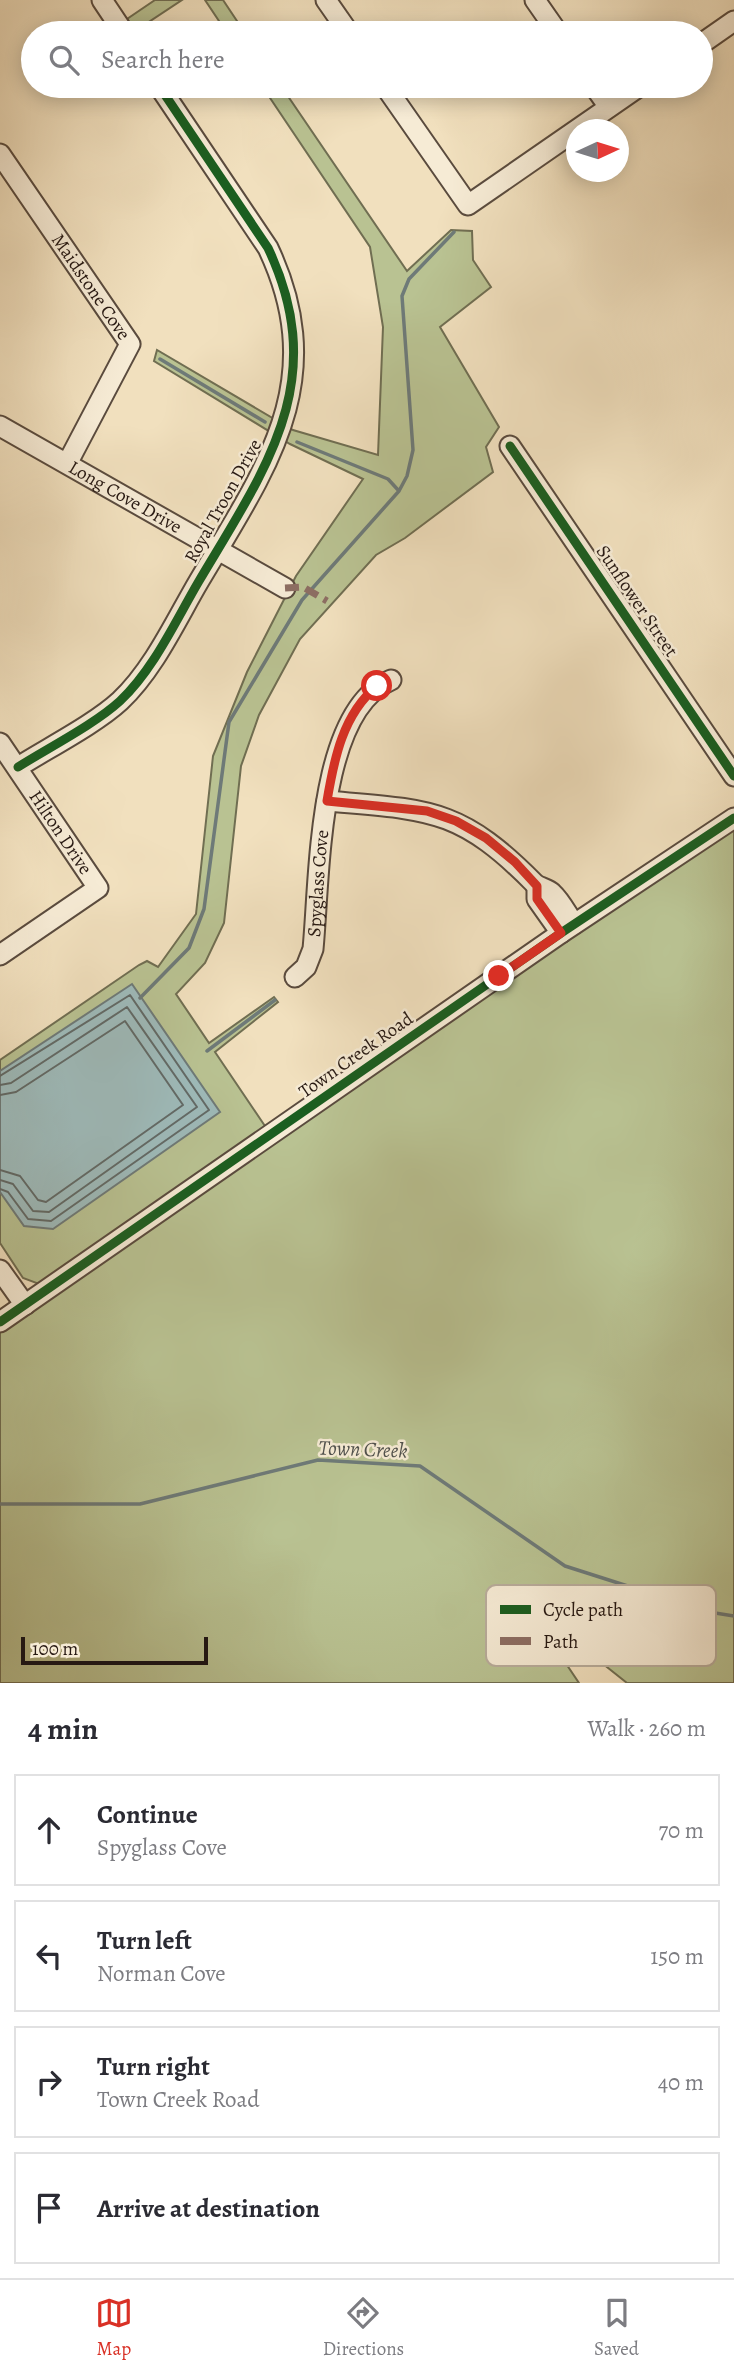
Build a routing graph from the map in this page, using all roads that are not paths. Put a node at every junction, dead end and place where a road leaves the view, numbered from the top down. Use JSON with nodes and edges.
{"nodes":[{"id":1,"x":102,"y":0,"type":"edge"},
{"id":2,"x":326,"y":0,"type":"edge"},
{"id":3,"x":535,"y":0,"type":"edge"},
{"id":4,"x":116,"y":21,"type":"edge"},
{"id":5,"x":341,"y":21,"type":"edge"},
{"id":6,"x":550,"y":21,"type":"edge"},
{"id":7,"x":734,"y":21,"type":"edge"},
{"id":8,"x":713,"y":36,"type":"edge"},
{"id":9,"x":167,"y":98,"type":"edge"},
{"id":10,"x":393,"y":98,"type":"edge"},
{"id":11,"x":602,"y":98,"type":"edge"},
{"id":12,"x":622,"y":98,"type":"edge"},
{"id":13,"x":608,"y":107,"type":"junction"},
{"id":14,"x":0,"y":154,"type":"edge"},
{"id":15,"x":0,"y":426,"type":"edge"},
{"id":16,"x":510,"y":446,"type":"dead end"},
{"id":17,"x":68,"y":462,"type":"junction"},
{"id":18,"x":218,"y":549,"type":"junction"},
{"id":19,"x":285,"y":588,"type":"dead end"},
{"id":20,"x":391,"y":680,"type":"dead end"},
{"id":21,"x":0,"y":743,"type":"edge"},
{"id":22,"x":18,"y":767,"type":"junction"},
{"id":23,"x":734,"y":776,"type":"edge"},
{"id":24,"x":327,"y":801,"type":"junction"},
{"id":25,"x":734,"y":818,"type":"edge"},
{"id":26,"x":567,"y":928,"type":"junction"},
{"id":27,"x":0,"y":955,"type":"edge"},
{"id":28,"x":295,"y":978,"type":"dead end"},
{"id":29,"x":0,"y":1270,"type":"edge"},
{"id":30,"x":25,"y":1305,"type":"junction"},
{"id":31,"x":0,"y":1322,"type":"edge"}],
"edges":[{"from":1,"to":4,"type":"street"},
{"from":2,"to":5,"type":"street"},
{"from":3,"to":6,"type":"street"},
{"from":7,"to":8,"type":"street"},
{"from":9,"to":18,"type":"street","name":"Royal Troon Drive"},
{"from":10,"to":13,"type":"street"},
{"from":11,"to":13,"type":"street"},
{"from":12,"to":13,"type":"street"},
{"from":14,"to":17,"type":"street","name":"Maidstone Cove"},
{"from":15,"to":17,"type":"street","name":"Long Cove Drive"},
{"from":16,"to":23,"type":"street","name":"Sunflower Street"},
{"from":17,"to":18,"type":"street","name":"Long Cove Drive"},
{"from":18,"to":19,"type":"street","name":"Long Cove Drive"},
{"from":18,"to":22,"type":"street","name":"Royal Troon Drive"},
{"from":20,"to":24,"type":"street","name":"Spyglass Cove"},
{"from":21,"to":22,"type":"street","name":"Hilton Drive"},
{"from":22,"to":27,"type":"street","name":"Hilton Drive"},
{"from":24,"to":26,"type":"street"},
{"from":24,"to":28,"type":"street","name":"Spyglass Cove"},
{"from":25,"to":26,"type":"street","name":"Town Creek Road"},
{"from":26,"to":30,"type":"street","name":"Town Creek Road"},
{"from":29,"to":30,"type":"street"},
{"from":30,"to":31,"type":"street","name":"Town Creek Road"}]}
